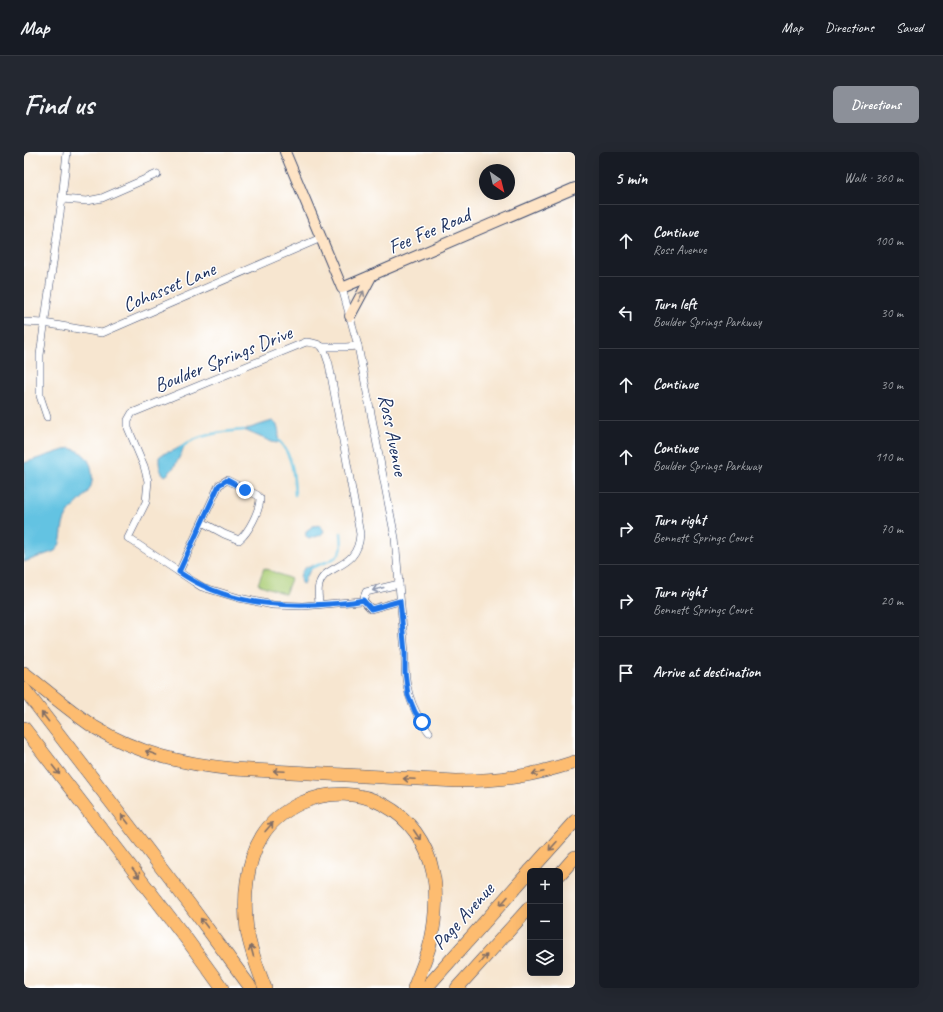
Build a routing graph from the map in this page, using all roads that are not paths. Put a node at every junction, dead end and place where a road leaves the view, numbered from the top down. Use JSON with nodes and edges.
{"nodes":[{"id":1,"x":67,"y":152,"type":"edge"},
{"id":2,"x":285,"y":152,"type":"edge"},
{"id":3,"x":157,"y":174,"type":"dead end"},
{"id":4,"x":575,"y":188,"type":"edge"},
{"id":5,"x":62,"y":199,"type":"junction"},
{"id":6,"x":321,"y":238,"type":"junction"},
{"id":7,"x":372,"y":275,"type":"junction"},
{"id":8,"x":342,"y":288,"type":"junction"},
{"id":9,"x":350,"y":316,"type":"junction"},
{"id":10,"x":24,"y":322,"type":"edge"},
{"id":11,"x":44,"y":323,"type":"junction"},
{"id":12,"x":323,"y":346,"type":"junction"},
{"id":13,"x":358,"y":346,"type":"junction"},
{"id":14,"x":47,"y":417,"type":"dead end"},
{"id":15,"x":202,"y":522,"type":"junction"},
{"id":16,"x":179,"y":572,"type":"junction"},
{"id":17,"x":399,"y":584,"type":"junction"},
{"id":18,"x":363,"y":600,"type":"junction"},
{"id":19,"x":400,"y":601,"type":"junction"},
{"id":20,"x":319,"y":604,"type":"junction"},
{"id":21,"x":24,"y":673,"type":"edge"},
{"id":22,"x":24,"y":689,"type":"edge"},
{"id":23,"x":24,"y":728,"type":"edge"},
{"id":24,"x":429,"y":732,"type":"dead end"},
{"id":25,"x":575,"y":762,"type":"edge"},
{"id":26,"x":575,"y":821,"type":"edge"},
{"id":27,"x":575,"y":857,"type":"edge"},
{"id":28,"x":533,"y":868,"type":"edge"},
{"id":29,"x":563,"y":871,"type":"edge"},
{"id":30,"x":527,"y":874,"type":"edge"},
{"id":31,"x":527,"y":910,"type":"edge"},
{"id":32,"x":222,"y":988,"type":"edge"},
{"id":33,"x":251,"y":988,"type":"edge"},
{"id":34,"x":265,"y":988,"type":"edge"},
{"id":35,"x":414,"y":988,"type":"edge"},
{"id":36,"x":426,"y":988,"type":"edge"},
{"id":37,"x":457,"y":988,"type":"edge"}],
"edges":[{"from":1,"to":5,"type":"street"},
{"from":2,"to":6,"type":"street","name":"Ross Avenue"},
{"from":3,"to":5,"type":"street"},
{"from":4,"to":7,"type":"street","name":"Fee Fee Road"},
{"from":5,"to":11,"type":"street"},
{"from":6,"to":8,"type":"street","name":"Ross Avenue"},
{"from":6,"to":11,"type":"street","name":"Cohasset Lane"},
{"from":7,"to":8,"type":"street","name":"Fee Fee Road"},
{"from":9,"to":7,"type":"street","one_way":true},
{"from":8,"to":9,"type":"street","name":"Ross Avenue"},
{"from":9,"to":13,"type":"street","name":"Ross Avenue"},
{"from":10,"to":11,"type":"street","name":"Cohasset Lane"},
{"from":11,"to":14,"type":"street"},
{"from":12,"to":13,"type":"street"},
{"from":12,"to":16,"type":"street","name":"Boulder Springs Drive"},
{"from":12,"to":20,"type":"street","name":"Boulder Springs Drive"},
{"from":13,"to":17,"type":"street","name":"Ross Avenue"},
{"from":15,"to":15,"type":"street"},
{"from":15,"to":16,"type":"street"},
{"from":16,"to":20,"type":"street"},
{"from":17,"to":18,"type":"street","one_way":true},
{"from":17,"to":19,"type":"street","name":"Ross Avenue"},
{"from":18,"to":19,"type":"street"},
{"from":18,"to":20,"type":"street"},
{"from":19,"to":24,"type":"street","name":"Ross Avenue"},
{"from":25,"to":21,"type":"highway","one_way":true},
{"from":33,"to":22,"type":"highway","one_way":true},
{"from":23,"to":32,"type":"highway","one_way":true},
{"from":26,"to":28,"type":"highway","name":"Page Avenue","one_way":true},
{"from":27,"to":29,"type":"highway"},
{"from":30,"to":36,"type":"highway","name":"Page Avenue","one_way":true},
{"from":37,"to":31,"type":"highway","one_way":true},
{"from":34,"to":35,"type":"highway","one_way":true}]}
